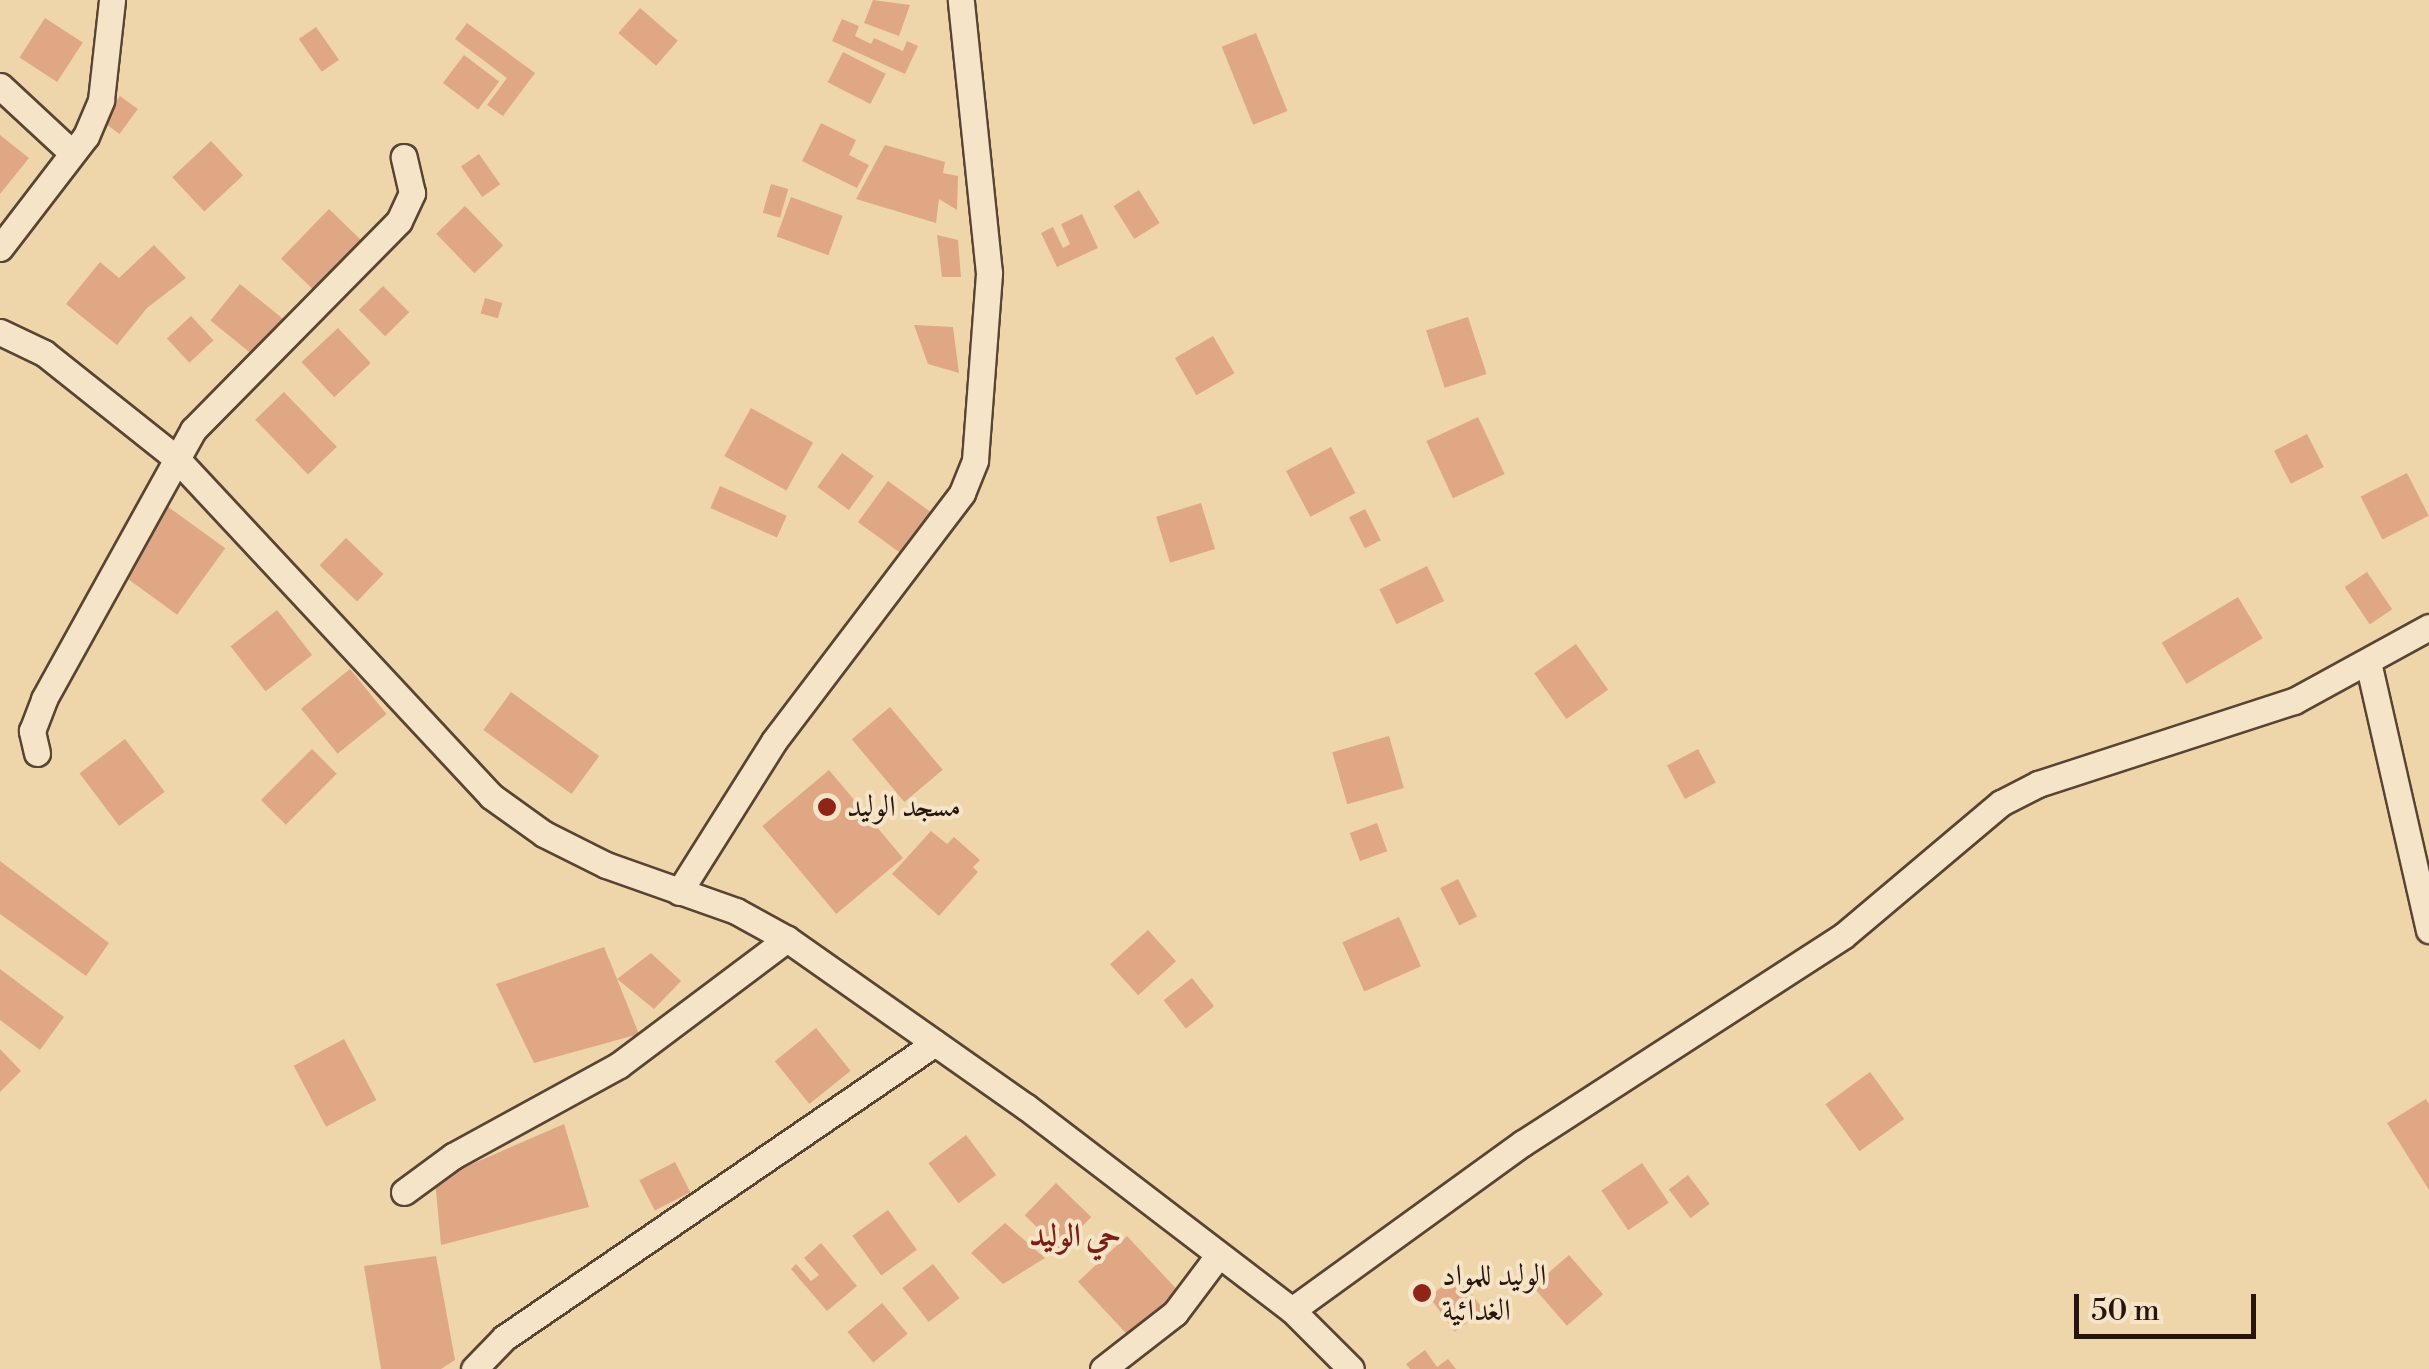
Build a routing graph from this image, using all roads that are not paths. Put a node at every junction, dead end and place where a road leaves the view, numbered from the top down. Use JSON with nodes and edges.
{"nodes":[{"id":1,"x":112,"y":0,"type":"edge"},
{"id":2,"x":961,"y":0,"type":"edge"},
{"id":3,"x":0,"y":86,"type":"edge"},
{"id":4,"x":72,"y":153,"type":"junction"},
{"id":5,"x":404,"y":156,"type":"dead end"},
{"id":6,"x":0,"y":248,"type":"edge"},
{"id":7,"x":0,"y":332,"type":"edge"},
{"id":8,"x":176,"y":458,"type":"junction"},
{"id":9,"x":2429,"y":627,"type":"edge"},
{"id":10,"x":2368,"y":662,"type":"junction"},
{"id":11,"x":37,"y":752,"type":"dead end"},
{"id":12,"x":679,"y":892,"type":"junction"},
{"id":13,"x":2429,"y":930,"type":"edge"},
{"id":14,"x":787,"y":939,"type":"junction"},
{"id":15,"x":935,"y":1043,"type":"junction"},
{"id":16,"x":404,"y":1192,"type":"dead end"},
{"id":17,"x":1216,"y":1257,"type":"junction"},
{"id":18,"x":1292,"y":1310,"type":"junction"},
{"id":19,"x":474,"y":1369,"type":"edge"},
{"id":20,"x":1104,"y":1369,"type":"edge"},
{"id":21,"x":1351,"y":1369,"type":"edge"}],
"edges":[{"from":1,"to":4,"type":"street"},
{"from":2,"to":12,"type":"street"},
{"from":3,"to":4,"type":"street"},
{"from":4,"to":6,"type":"street"},
{"from":5,"to":8,"type":"street"},
{"from":7,"to":8,"type":"street"},
{"from":8,"to":11,"type":"street"},
{"from":8,"to":12,"type":"street"},
{"from":9,"to":10,"type":"street"},
{"from":10,"to":13,"type":"street"},
{"from":10,"to":18,"type":"street"},
{"from":12,"to":14,"type":"street"},
{"from":14,"to":15,"type":"street"},
{"from":14,"to":16,"type":"street"},
{"from":15,"to":17,"type":"street"},
{"from":15,"to":19,"type":"street"},
{"from":17,"to":18,"type":"street"},
{"from":17,"to":20,"type":"street"},
{"from":18,"to":21,"type":"street"}]}
